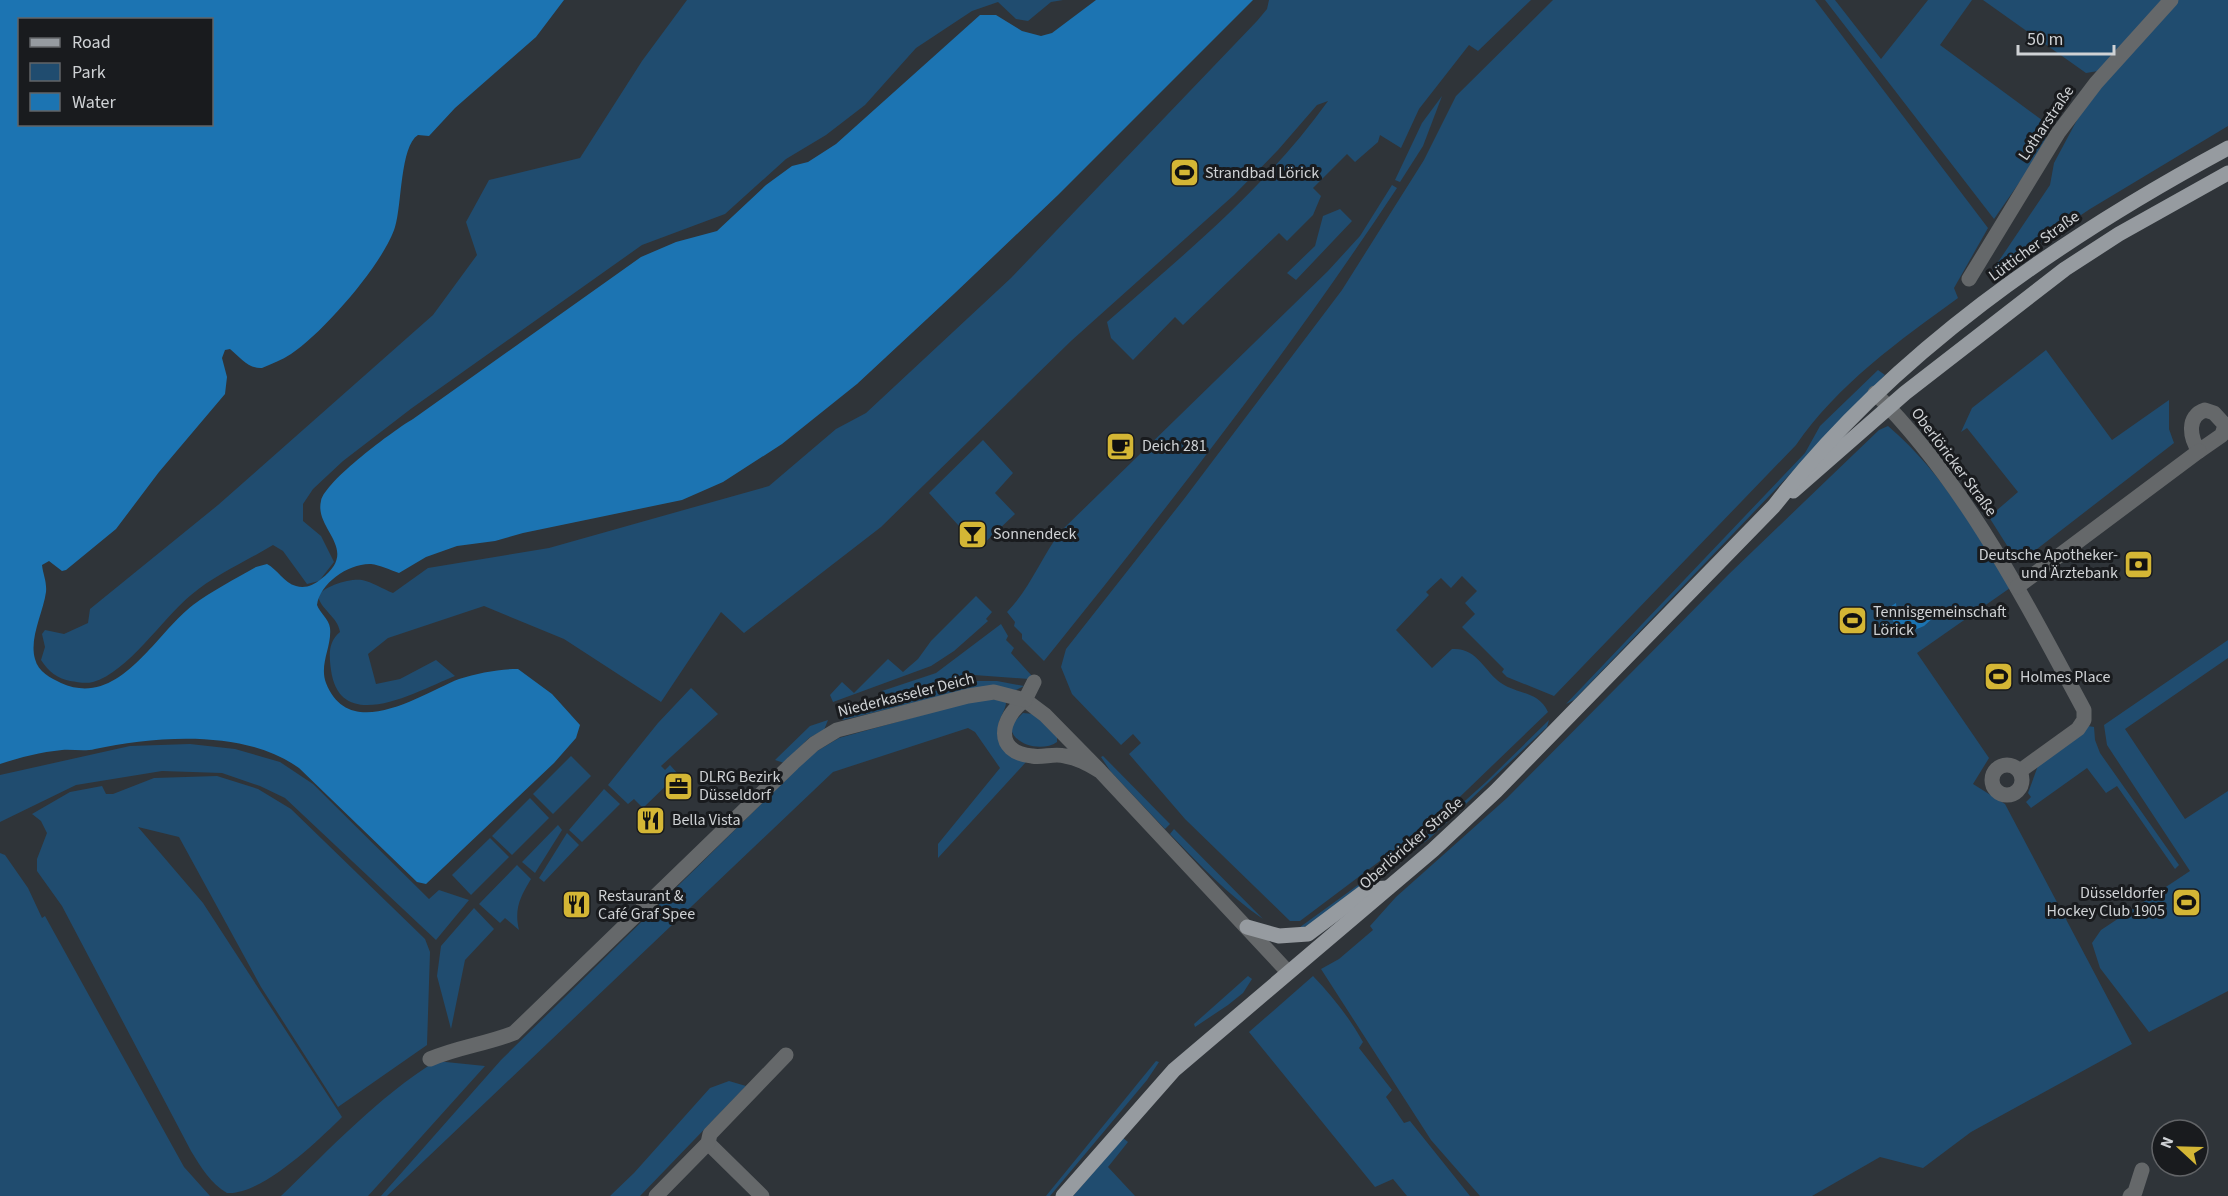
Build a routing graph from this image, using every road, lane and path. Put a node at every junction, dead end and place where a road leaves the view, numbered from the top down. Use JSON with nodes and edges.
{"nodes":[{"id":1,"x":2171,"y":0,"type":"edge"},
{"id":2,"x":2228,"y":148,"type":"edge"},
{"id":3,"x":2228,"y":173,"type":"edge"},
{"id":4,"x":1969,"y":279,"type":"dead end"},
{"id":5,"x":1875,"y":393,"type":"junction"},
{"id":6,"x":1889,"y":407,"type":"junction"},
{"id":7,"x":2199,"y":451,"type":"dead end"},
{"id":8,"x":1774,"y":506,"type":"junction"},
{"id":9,"x":2017,"y":587,"type":"junction"},
{"id":10,"x":1034,"y":682,"type":"dead end"},
{"id":11,"x":1025,"y":700,"type":"junction"},
{"id":12,"x":1100,"y":771,"type":"junction"},
{"id":13,"x":2020,"y":771,"type":"dead end"},
{"id":14,"x":1388,"y":888,"type":"junction"},
{"id":15,"x":1247,"y":927,"type":"junction"},
{"id":16,"x":1288,"y":972,"type":"junction"},
{"id":17,"x":786,"y":1055,"type":"dead end"},
{"id":18,"x":430,"y":1059,"type":"dead end"},
{"id":19,"x":708,"y":1143,"type":"junction"},
{"id":20,"x":2142,"y":1170,"type":"dead end"},
{"id":21,"x":656,"y":1196,"type":"edge"},
{"id":22,"x":762,"y":1196,"type":"edge"},
{"id":23,"x":1063,"y":1196,"type":"edge"},
{"id":24,"x":2130,"y":1196,"type":"edge"}],
"edges":[{"from":1,"to":4,"type":"street","name":"Lotharstraße"},
{"from":2,"to":5,"type":"main road","name":"Lütticher Straße"},
{"from":3,"to":6,"type":"main road"},
{"from":5,"to":6,"type":"street","name":"Oberlöricker Straße"},
{"from":5,"to":8,"type":"main road","name":"Oberlöricker Straße"},
{"from":6,"to":8,"type":"main road","name":"Oberlöricker Straße"},
{"from":6,"to":9,"type":"street","name":"Oberlöricker Straße"},
{"from":7,"to":9,"type":"street"},
{"from":8,"to":14,"type":"main road","name":"Oberlöricker Straße"},
{"from":9,"to":13,"type":"street","name":"Oberlöricker Straße"},
{"from":10,"to":11,"type":"street"},
{"from":11,"to":12,"type":"street"},
{"from":11,"to":12,"type":"street"},
{"from":11,"to":18,"type":"street","name":"Niederkasseler Deich"},
{"from":12,"to":15,"type":"street"},
{"from":14,"to":15,"type":"main road"},
{"from":14,"to":16,"type":"main road","name":"Oberlöricker Straße"},
{"from":15,"to":16,"type":"street"},
{"from":16,"to":23,"type":"main road","name":"Oberlöricker Straße"},
{"from":17,"to":19,"type":"street"},
{"from":19,"to":21,"type":"street"},
{"from":19,"to":22,"type":"street"},
{"from":20,"to":24,"type":"street"}]}
